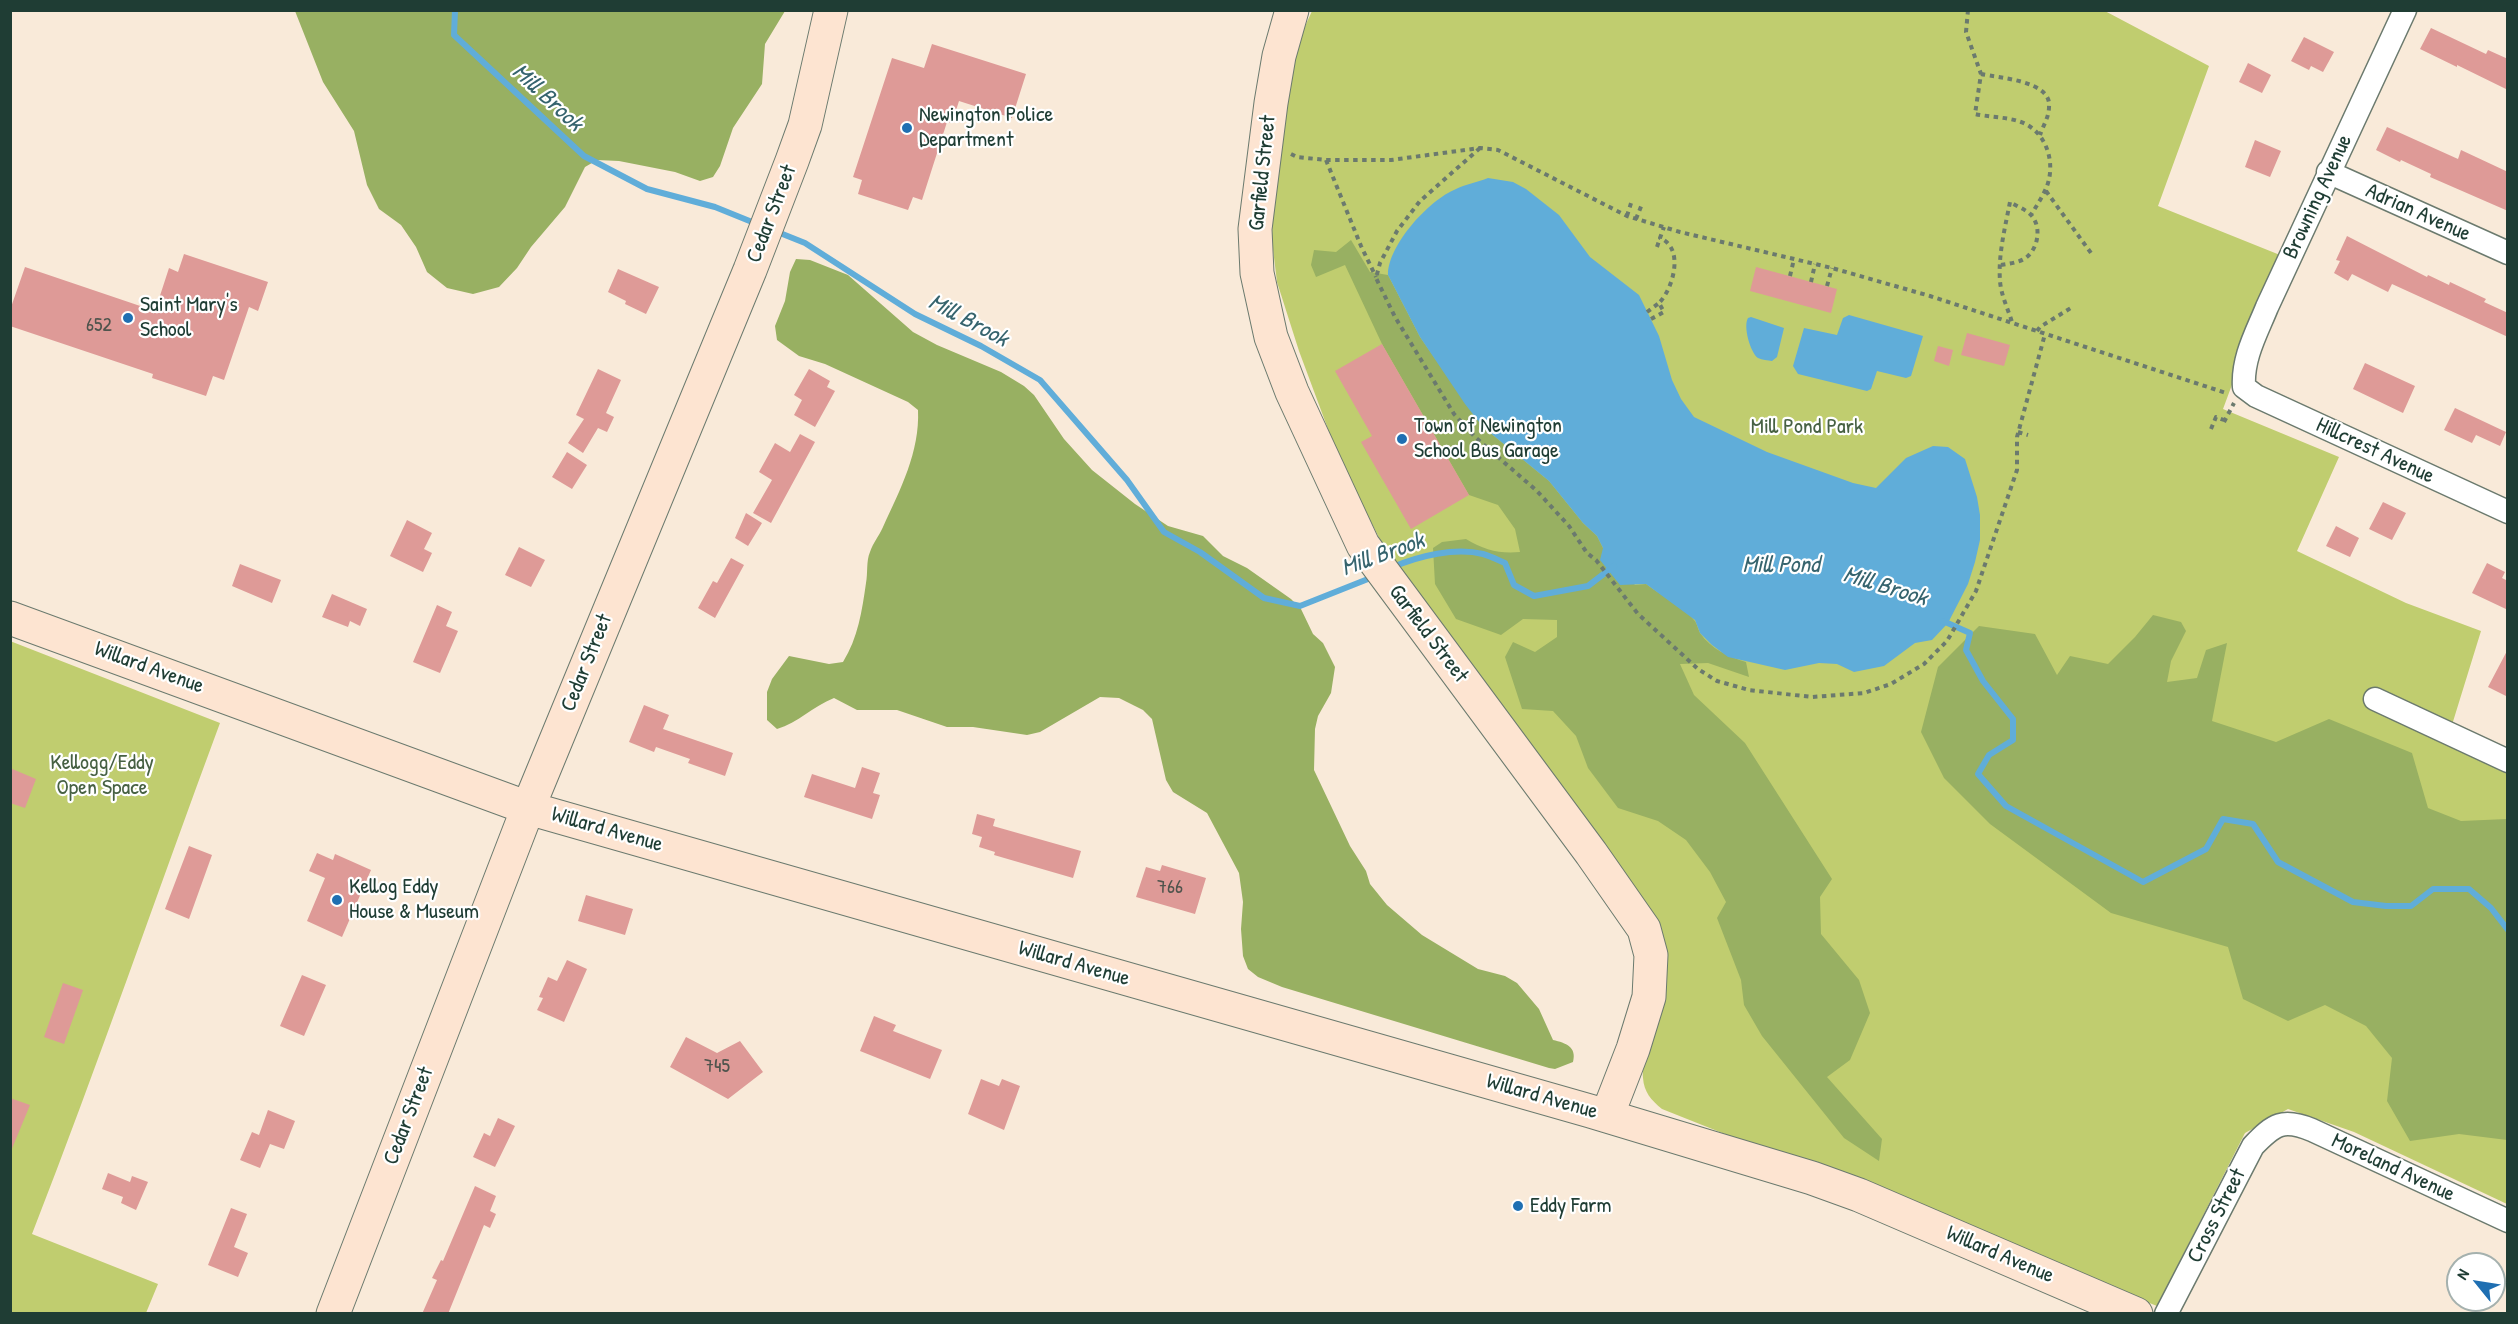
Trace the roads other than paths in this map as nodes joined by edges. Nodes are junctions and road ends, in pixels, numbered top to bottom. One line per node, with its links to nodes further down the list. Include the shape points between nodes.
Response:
1 (831, 10): 11 (main road, Cedar Street, via 805,125 780,192)
2 (1292, 10): 12 (main road, Garfield Street, via 1279,56 1255,229 1257,273 1271,337 1334,488 1363,545 1644,929 1651,955 1652,983 1642,1024)
3 (2405, 10): 4 (street, Browning Avenue)
4 (2328, 172): 5 (street, Adrian Avenue); 6 (street, Browning Avenue)
5 (2508, 253)
6 (2234, 390): 7 (street, Hillcrest Avenue, via 2256,396)
7 (2508, 512)
8 (10, 618): 11 (main road, Willard Avenue)
9 (2375, 699): 10 (street)
10 (2508, 761)
11 (528, 808): 12 (main road, Willard Avenue); 15 (main road, Cedar Street)
12 (1607, 1116): 16 (main road, Willard Avenue, via 1859,1195)
13 (2277, 1126): 14 (street, Moreland Avenue, via 2294,1123 2312,1130); 17 (street, Cross Street, via 2253,1146)
14 (2508, 1221)
15 (333, 1314)
16 (2136, 1314)
17 (2166, 1314)

